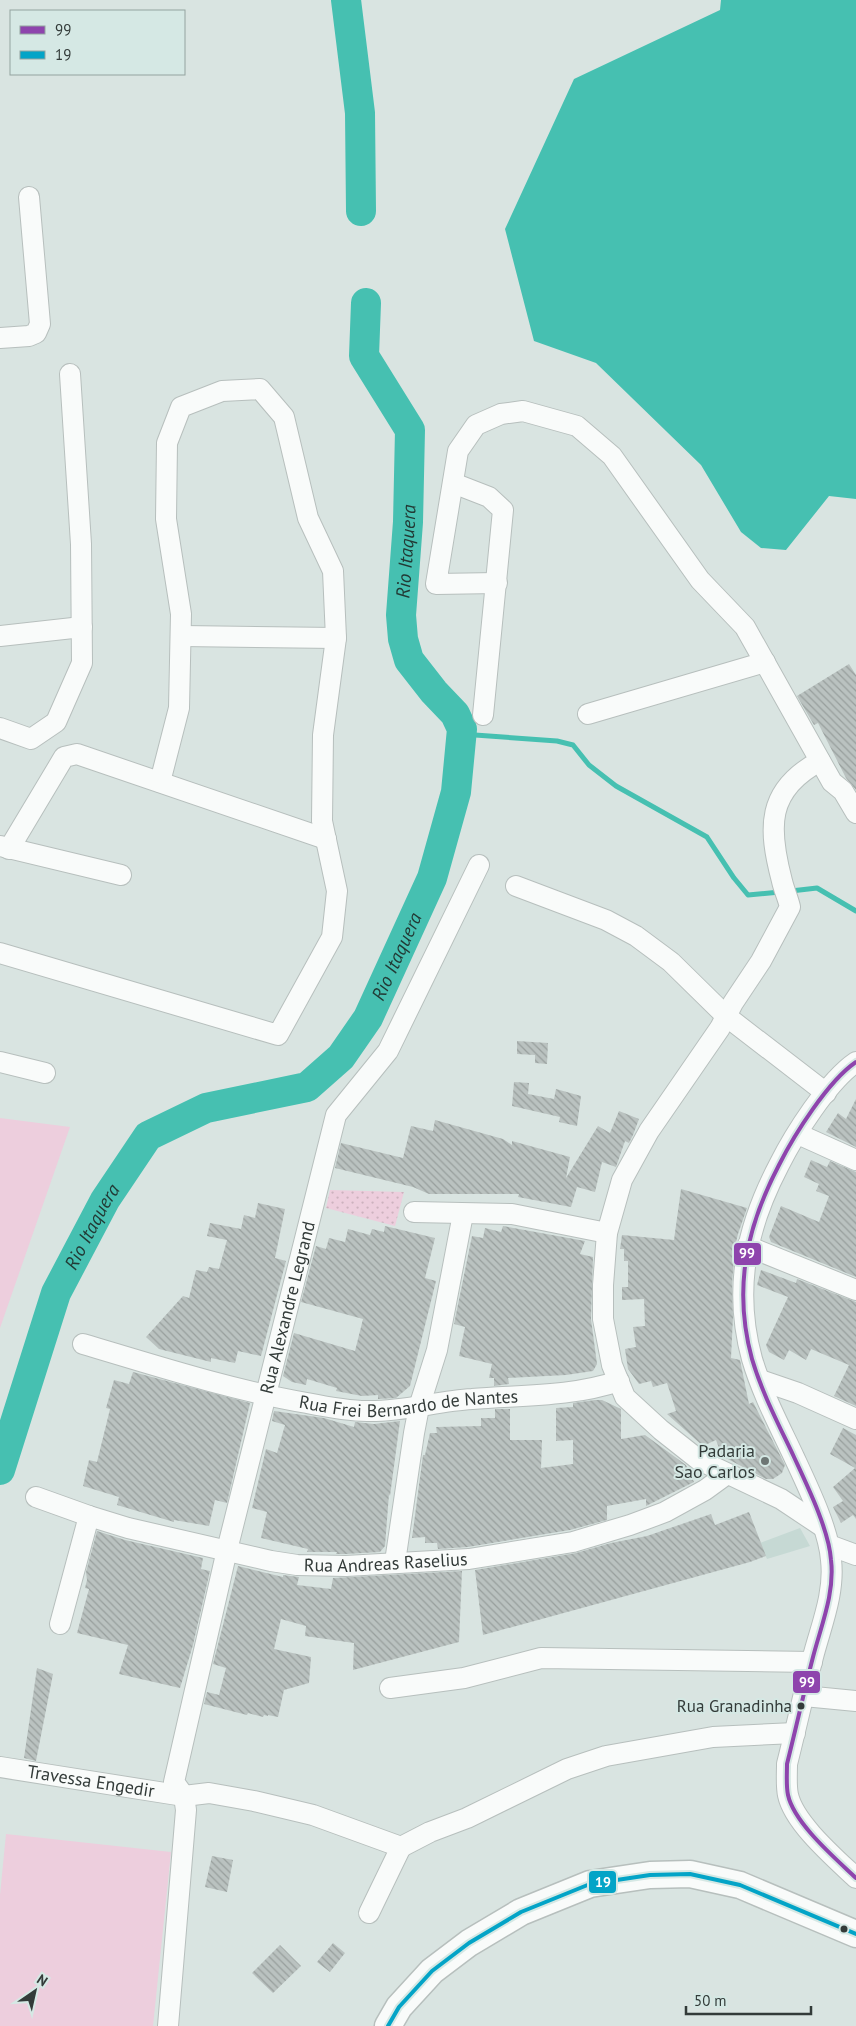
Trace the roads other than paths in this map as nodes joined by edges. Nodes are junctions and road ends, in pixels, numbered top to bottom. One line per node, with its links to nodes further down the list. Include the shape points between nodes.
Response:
1 (29, 197): 2 (street, via 40,324 36,333 29,336)
2 (0, 338)
3 (70, 374): 6 (street, via 81,544)
4 (453, 483): 5 (street, via 489,497 503,510); 5 (street, via 436,584); 10 (street, via 458,451 476,425 501,414 523,411 577,426 612,456 700,580 745,627)
5 (496, 583): 12 (street)
6 (82, 627): 7 (street); 13 (street, via 82,663 56,722 31,739)
7 (0, 636)
8 (182, 636): 9 (street); 9 (street, via 166,519 167,443 181,407 222,392 260,389 284,416 308,518 333,572); 15 (street, via 179,708)
9 (336, 638): 17 (street, via 323,735 322,821)
10 (765, 662): 11 (street); 14 (street)
11 (588, 714)
12 (483, 715)
13 (0, 728)
14 (820, 761): 16 (street); 23 (street, via 803,770 777,804 772,822 773,838 790,907)
15 (160, 782): 17 (street); 18 (street, via 77,754 64,757)
16 (856, 813)
17 (326, 839): 22 (street, via 337,892 332,937 278,1035)
18 (5, 847): 20 (street)
19 (479, 865): 38 (street, Rua Alexandre Legrand, via 388,1051 336,1115)
20 (121, 875)
21 (516, 886): 23 (street, via 606,920 636,936 671,962)
22 (0, 953)
23 (726, 1016): 27 (street); 32 (street, via 649,1131 622,1180)
24 (0, 1062): 26 (street)
25 (856, 1062): 27 (street)
26 (45, 1073)
27 (826, 1093): 28 (street)
28 (798, 1134): 29 (street); 33 (street, via 765,1191)
29 (856, 1160)
30 (414, 1212): 31 (street)
31 (463, 1214): 32 (street, via 512,1214); 39 (street, via 437,1350)
32 (607, 1233): 37 (street, via 603,1319 612,1365)
33 (747, 1246): 34 (street); 36 (street, via 742,1287 744,1318 752,1360)
34 (856, 1290)
35 (83, 1344): 38 (street, Rua Frei Bernardo de Nantes)
36 (760, 1380): 40 (street); 44 (street, via 807,1484)
37 (619, 1381): 39 (street, Rua Frei Bernardo de Nantes, via 569,1393 452,1400); 41 (street, via 625,1397 661,1430 699,1460)
38 (265, 1395): 39 (street, Rua Frei Bernardo de Nantes, via 364,1411); 45 (street, Rua Alexandre Legrand)
39 (419, 1407): 47 (street)
40 (856, 1419)
41 (727, 1474): 44 (street, via 781,1499); 47 (street, Rua Andreas Raselius, via 665,1512 573,1542 469,1559)
42 (36, 1497): 43 (street, Rua Andreas Raselius)
43 (89, 1516): 45 (street, Rua Andreas Raselius); 48 (street)
44 (826, 1536): 46 (street); 49 (street, via 832,1573 830,1592)
45 (226, 1550): 47 (street, Rua Andreas Raselius, via 297,1565 346,1566); 55 (street, Rua Alexandre Legrand)
46 (856, 1555)
47 (394, 1562)
48 (60, 1624)
49 (812, 1662): 50 (street, via 541,1658 464,1678); 51 (street)
50 (390, 1688)
51 (804, 1696): 52 (street); 53 (street)
52 (856, 1701)
53 (795, 1733): 56 (street, via 713,1738 606,1756 568,1769); 57 (street, via 787,1764 787,1793 791,1805 825,1848)
54 (0, 1767): 55 (street, Travessa Engedir)
55 (179, 1789): 56 (street, Travessa Engedir, via 254,1801 313,1815); 60 (street, Rua Alexandre Legrand, via 186,1810)
56 (401, 1847): 58 (street)
57 (856, 1878)
58 (369, 1913)
59 (856, 1934): 61 (main road, via 740,1884 690,1874 650,1875 590,1884 521,1912 469,1944 432,1971 399,2007)
60 (168, 2026)
61 (388, 2026)

